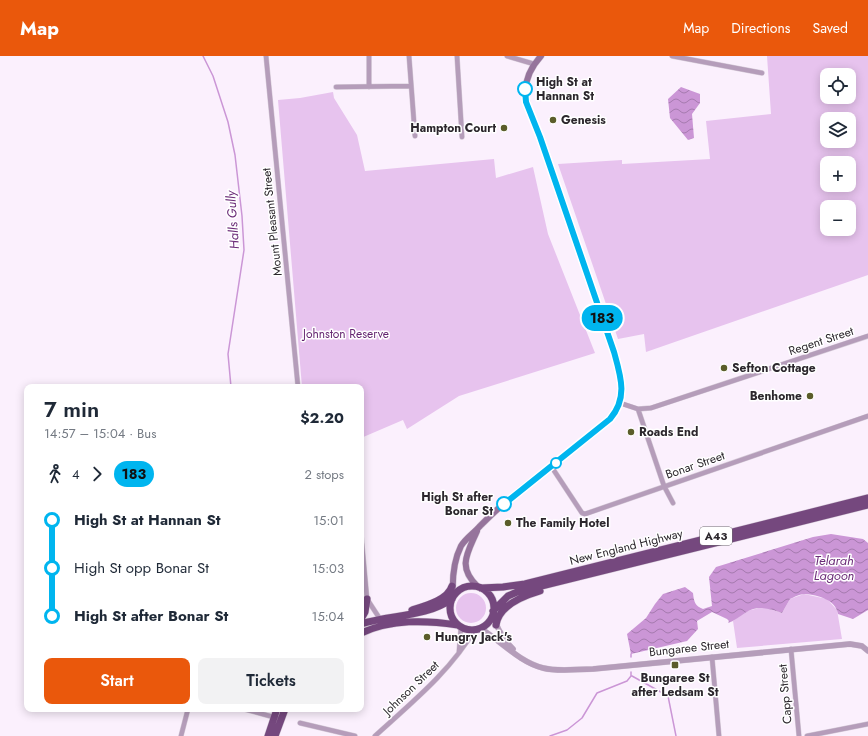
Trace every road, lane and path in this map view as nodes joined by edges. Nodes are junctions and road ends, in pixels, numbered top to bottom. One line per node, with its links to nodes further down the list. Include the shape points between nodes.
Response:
1 (266, 56): 16 (street, Mount Pleasant Street)
2 (369, 56): 12 (street)
3 (409, 56): 10 (street)
4 (457, 56): 14 (street)
5 (507, 56): 8 (street)
6 (541, 56): 8 (main road)
7 (672, 56): 9 (street)
8 (534, 64): 17 (main road, via 526,80 525,98 614,352 622,387)
9 (762, 73)
10 (410, 86): 12 (street); 13 (street)
11 (336, 87): 12 (street)
12 (370, 87)
13 (415, 136)
14 (462, 137)
15 (868, 336): 18 (street, Regent Street, via 651,408)
16 (298, 384)
17 (620, 403): 18 (street, Regent Street); 20 (main road, via 610,419)
18 (638, 409): 21 (street)
19 (868, 416): 21 (street, Bonar Street)
20 (552, 466): 21 (street, Bonar Street, via 585,514); 25 (main road)
21 (664, 486): 23 (street)
22 (868, 498): 29 (highway, New England Highway / A43, via 525,584)
23 (673, 504)
24 (868, 505): 27 (highway, New England Highway / A43)
25 (478, 528): 28 (main road, via 467,538 458,552); 29 (main road, via 465,567 471,580)
26 (364, 577): 31 (street)
27 (566, 580): 32 (highway, New England Highway / A43, via 517,592 508,596); 37 (highway, via 513,602 501,611)
28 (452, 586): 30 (main road); 34 (highway, via 451,591 443,597)
29 (480, 588): 30 (highway, A43, via 472,586 460,589); 32 (highway, via 490,595)
30 (452, 598): 34 (highway, A43, via 434,610); 38 (highway, via 451,614)
31 (367, 599): 33 (highway); 35 (street)
32 (493, 612): 37 (street, Bungaree Street); 39 (highway, A43, via 488,622)
33 (364, 614)
34 (393, 617): 35 (highway, A43)
35 (380, 618): 36 (highway, A43)
36 (364, 623)
37 (496, 625): 44 (street, Bungaree Street)
38 (460, 626): 39 (highway); 40 (highway, via 408,621); 43 (street)
39 (478, 629): 43 (street, Johnson Street); 44 (street, Bungaree Street)
40 (364, 631)
41 (791, 649): 42 (street, Bungaree Street, via 850,644 862,646); 45 (street, Bungaree Street); 59 (street, Capp Street)
42 (868, 651)
43 (459, 652): 57 (street, Johnson Street, via 438,677)
44 (520, 657): 45 (street, Bungaree Street, via 542,668 561,670)
45 (712, 657): 58 (street)
46 (187, 712): 53 (street)
47 (255, 712): 50 (street)
48 (276, 712): 50 (highway)
49 (282, 712): 50 (highway)
50 (277, 718): 54 (highway); 55 (highway)
51 (300, 723): 56 (street)
52 (868, 724): 60 (street)
53 (181, 736)
54 (268, 736)
55 (275, 736)
56 (354, 736)
57 (375, 736)
58 (719, 736)
59 (799, 736)
60 (807, 736)

